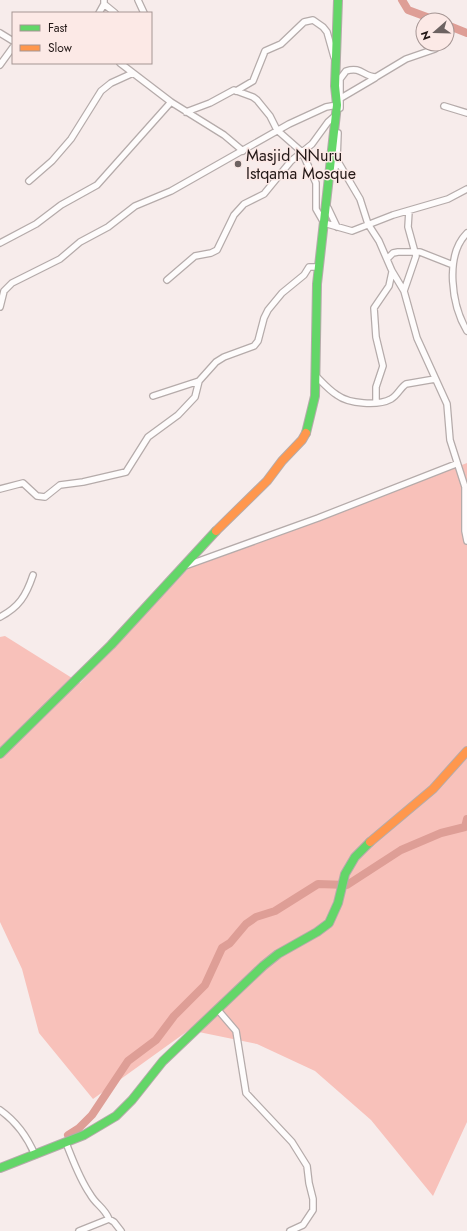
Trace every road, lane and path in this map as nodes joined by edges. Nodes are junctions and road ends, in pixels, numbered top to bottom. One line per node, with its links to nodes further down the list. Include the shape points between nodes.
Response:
1 (138, 0): 6 (street)
2 (338, 0): 11 (street)
3 (104, 2): 4 (street); 5 (street)
4 (99, 12)
5 (114, 12)
6 (144, 12)
7 (0, 33): 8 (street)
8 (12, 40)
9 (12, 48): 13 (street)
10 (426, 52): 15 (street, via 406,59)
11 (336, 63): 16 (street, via 323,27 313,20 307,21 286,41 265,52 253,81); 17 (street, via 335,86)
12 (121, 64): 14 (street)
13 (0, 65)
14 (132, 73): 18 (street); 27 (street, via 100,91 71,139)
15 (376, 77): 17 (street); 17 (street, via 370,77 358,70 346,72 340,79)
16 (236, 90): 20 (street); 23 (street, via 257,100)
17 (339, 101): 22 (street); 23 (street); 26 (street)
18 (171, 102): 20 (street); 34 (street, via 97,185 60,205 36,224)
19 (444, 106): 21 (street)
20 (186, 112): 24 (street, via 224,135)
21 (467, 113)
22 (336, 115): 25 (street); 30 (street)
23 (277, 130): 24 (street); 25 (street)
24 (243, 151): 42 (street, via 171,191 135,206 108,227 80,242 60,259 17,280 4,291)
25 (302, 152): 30 (street, via 316,183 317,213); 40 (street, via 291,161 264,194 244,204 234,215 217,250 211,254 195,256)
26 (337, 160): 31 (street, via 360,199); 32 (street, via 328,206)
27 (30, 181)
28 (467, 189): 29 (street, via 448,199)
29 (409, 211): 31 (street); 35 (street, via 408,227)
30 (324, 223): 32 (street); 38 (street)
31 (368, 224): 32 (street, via 352,231); 36 (street)
32 (337, 227)
33 (467, 234): 37 (street, via 458,244)
34 (0, 243)
35 (416, 252): 36 (street, via 393,253); 37 (street); 41 (street)
36 (387, 259): 39 (street)
37 (453, 265): 43 (street, via 457,303)
38 (319, 266): 44 (street); 46 (street, via 309,267 304,275 275,301 264,318 258,341 254,346 216,362)
39 (392, 271): 41 (street); 48 (street, via 389,286 374,308 376,337 383,366 376,387)
40 (167, 280)
41 (404, 292): 45 (street, via 416,338)
42 (0, 307)
43 (467, 331)
44 (316, 376): 48 (street, via 344,399); 52 (street, via 313,410 302,440 267,481 216,530)
45 (435, 379): 48 (street, via 406,384 395,396); 49 (street, via 447,404 450,440)
46 (199, 381): 47 (street); 50 (street, via 195,397 178,415 148,437 126,472 60,485 44,497 36,496 23,483)
47 (152, 396)
48 (376, 403)
49 (456, 464): 51 (street, via 465,487); 52 (street)
50 (0, 489)
51 (467, 541)
52 (183, 568): 56 (street, via 111,645)
53 (33, 575): 54 (street, via 20,604)
54 (0, 617)
55 (467, 751): 57 (street, via 433,789 364,847 349,866 335,912 328,923 274,957)
56 (0, 754)
57 (218, 1010): 59 (street, via 163,1061 121,1112 100,1127); 65 (street, via 235,1027 246,1093 292,1142 307,1166 313,1210 303,1225)
58 (0, 1110): 60 (street, via 16,1122)
59 (66, 1142): 60 (street); 62 (street, via 84,1185 96,1204 103,1207)
60 (35, 1155): 61 (street)
61 (0, 1168)
62 (109, 1219): 63 (street); 64 (street)
63 (79, 1231)
64 (121, 1231)
65 (292, 1231)

